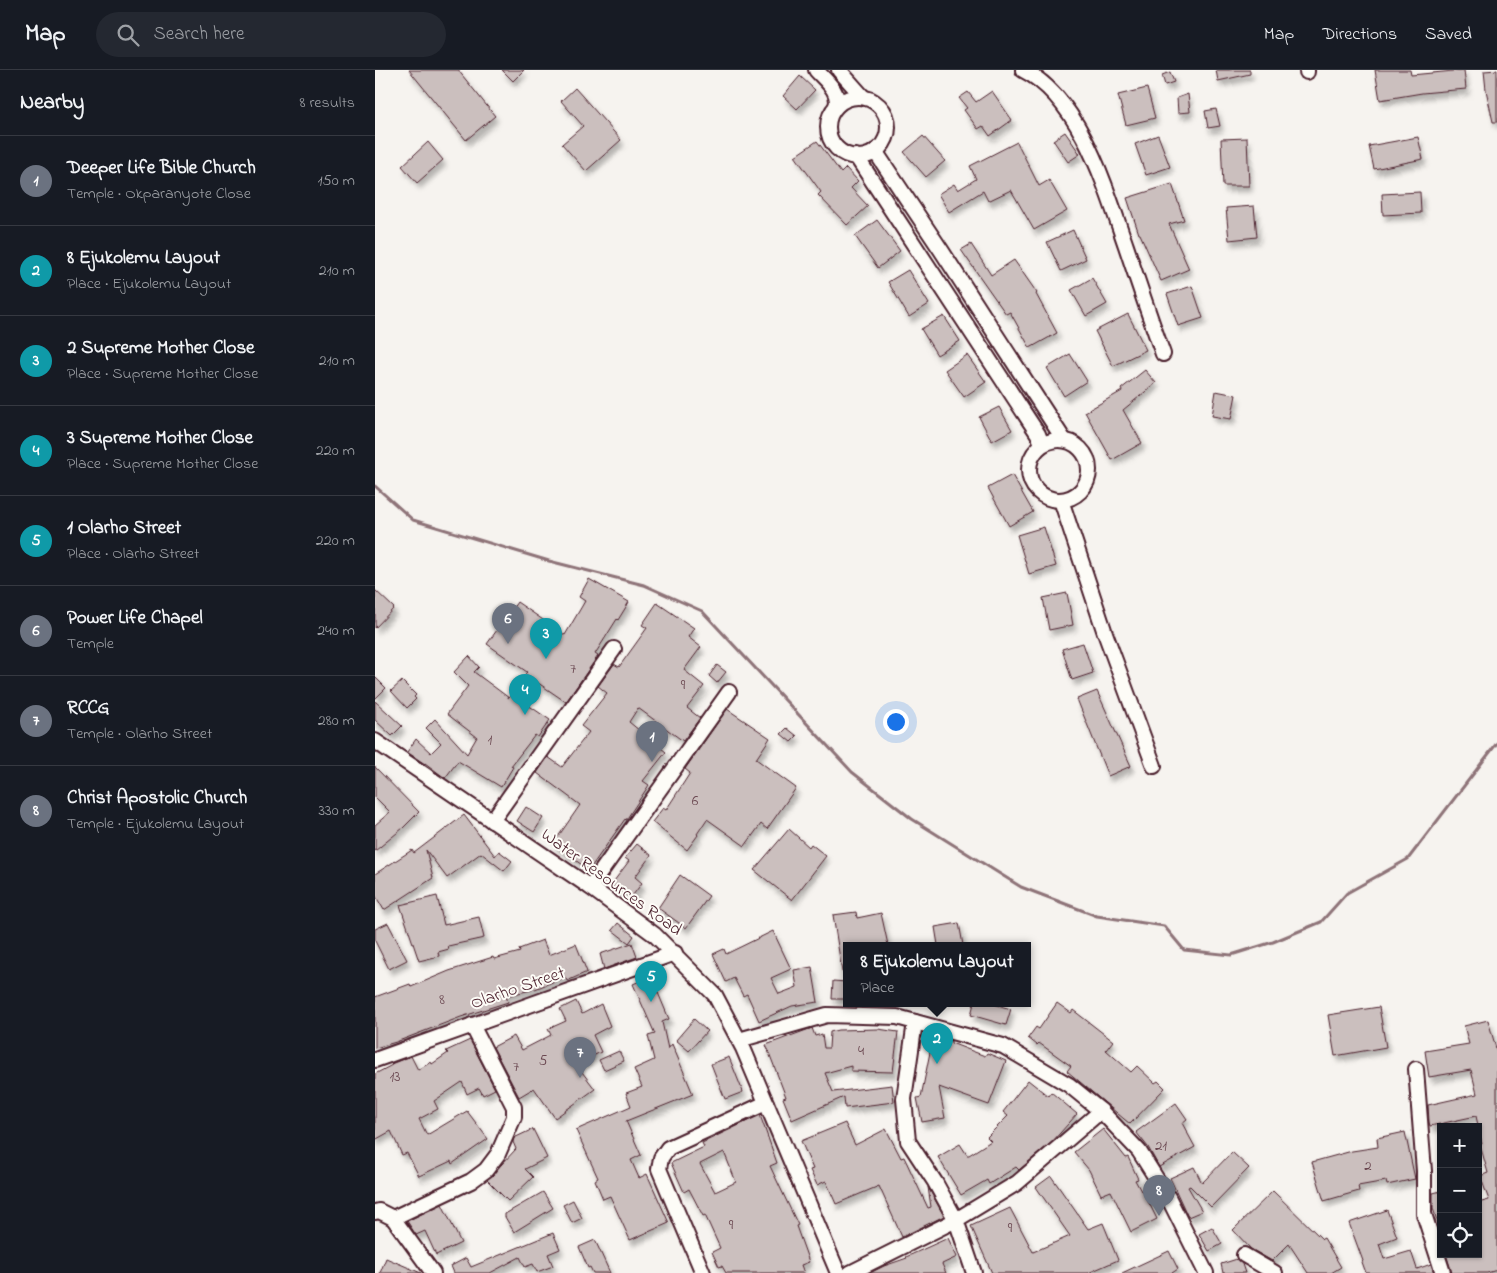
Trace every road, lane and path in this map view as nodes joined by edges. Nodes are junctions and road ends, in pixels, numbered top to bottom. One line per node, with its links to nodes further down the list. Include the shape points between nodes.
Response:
1 (816, 70): 5 (street, via 836,94)
2 (839, 70): 4 (street)
3 (1023, 70): 16 (street, via 1034,75 1065,107 1098,167)
4 (863, 97): 5 (street, via 853,97); 6 (street, via 880,107 887,120 887,135)
5 (836, 106): 7 (street, via 828,123 832,142 846,154)
6 (875, 151): 7 (street, via 866,156); 8 (street)
7 (855, 156): 9 (street)
8 (927, 230): 9 (street); 10 (street)
9 (911, 241): 11 (street)
10 (941, 250): 11 (street); 12 (street)
11 (925, 261): 13 (street)
12 (985, 320): 13 (street); 14 (street)
13 (970, 330): 15 (street)
14 (998, 339): 15 (street); 17 (street)
15 (982, 349): 18 (street)
16 (1163, 354)
17 (1064, 440): 18 (street); 19 (street, via 1082,451 1089,471 1080,491)
18 (1042, 444): 19 (street, via 1029,462 1032,484 1049,498)
19 (1061, 500): 23 (street, via 1105,634)
20 (614, 648): 24 (street)
21 (729, 692): 25 (street)
22 (375, 741): 24 (street, Water Resources Road)
23 (1154, 766)
24 (492, 821): 25 (street, Water Resources Road)
25 (590, 887): 26 (street, Water Resources Road, via 655,935)
26 (675, 954): 28 (street, Olarho Street); 29 (street, Water Resources Road, via 715,995)
27 (915, 1022): 29 (street, via 897,1017 827,1015); 33 (street, via 1003,1046 1069,1085); 36 (street, via 904,1099 908,1141)
28 (472, 1025): 30 (street, Olarho Street); 35 (street, via 515,1117 498,1154 486,1170 471,1181)
29 (739, 1040): 32 (street, Water Resources Road)
30 (375, 1060)
31 (1416, 1069): 45 (street, via 1424,1214)
32 (766, 1103): 39 (street, via 668,1148 661,1158 659,1169); 40 (street, Water Resources Road)
33 (1101, 1111): 36 (street, via 1017,1183); 43 (street, via 1139,1151 1168,1197)
34 (375, 1212): 35 (street)
35 (393, 1218): 38 (street)
36 (956, 1220): 41 (street); 42 (street)
37 (1244, 1255): 44 (street)
38 (433, 1273)
39 (703, 1273)
40 (838, 1273)
41 (850, 1273)
42 (974, 1273)
43 (1206, 1273)
44 (1275, 1273)
45 (1443, 1273)

